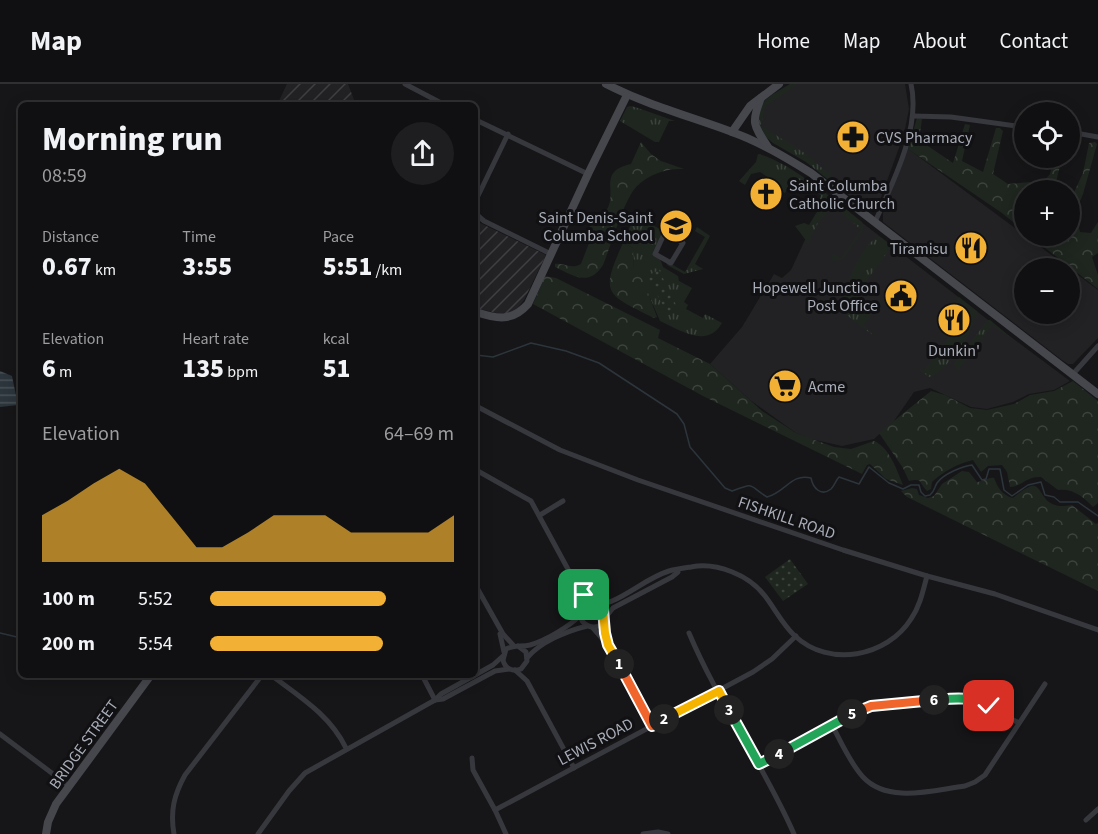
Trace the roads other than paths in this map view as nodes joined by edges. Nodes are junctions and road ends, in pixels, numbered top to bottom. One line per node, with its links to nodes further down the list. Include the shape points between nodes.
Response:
1 (405, 84): 7 (street)
2 (606, 84): 5 (main road)
3 (779, 84): 6 (main road)
4 (911, 84): 8 (street)
5 (627, 95): 11 (main road); 16 (main road)
6 (762, 96): 11 (main road); 15 (main road, via 754,123)
7 (439, 102)
8 (913, 116): 10 (street); 19 (street)
9 (478, 121): 12 (street)
10 (1014, 126)
11 (732, 132): 15 (main road)
12 (508, 134): 16 (street); 17 (street)
13 (1080, 134): 14 (street)
14 (1098, 137)
15 (769, 148): 19 (main road, via 811,173)
16 (588, 174): 20 (main road)
17 (478, 196)
18 (478, 216): 20 (street)
19 (875, 222): 24 (main road)
20 (551, 254): 22 (main road, via 531,300 522,310 508,318)
21 (662, 258): 21 (street, via 671,263 683,243 665,232 655,254)
22 (478, 313)
23 (1098, 346): 24 (street)
24 (1072, 375): 25 (main road)
25 (1098, 394)
26 (478, 407): 31 (street, FISHKILL ROAD, via 560,450 638,480)
27 (478, 471): 29 (street, via 531,501)
28 (563, 501): 29 (street)
29 (540, 515): 32 (street)
30 (679, 570): 34 (street, via 669,571 613,601); 36 (street, via 613,608); 41 (street, via 703,566 735,573 751,582)
31 (927, 576): 39 (street, FISHKILL ROAD, via 995,594); 41 (street, via 911,620 890,642 876,650 830,654 814,649)
32 (576, 584): 34 (street); 35 (street)
33 (478, 590): 37 (street)
34 (594, 604): 35 (street); 36 (street, via 603,610)
35 (582, 612): 38 (street, via 582,621); 43 (street, via 569,625 538,641)
36 (604, 620): 38 (street, via 599,626); 42 (street)
37 (496, 624): 43 (street); 44 (street)
38 (590, 627): 42 (street); 45 (street, via 573,629 536,650)
39 (1098, 630)
40 (690, 633): 55 (street, via 704,668)
41 (796, 636): 55 (street, LEWIS ROAD, via 772,659)
42 (608, 645): 59 (street)
43 (516, 646): 44 (street); 45 (street, via 526,652)
44 (503, 654): 46 (street, via 504,663); 47 (street)
45 (526, 661): 46 (street, via 521,669); 53 (street)
46 (512, 670): 53 (street); 56 (street, via 495,671)
47 (478, 673)
48 (149, 678): 65 (main road, BRIDGE STREET)
49 (260, 678): 70 (street, via 176,792 172,809)
50 (276, 678): 61 (street, via 326,717)
51 (424, 678): 56 (street)
52 (470, 678): 56 (street)
53 (527, 681): 64 (street)
54 (1045, 684): 57 (street)
55 (719, 691): 59 (street, LEWIS ROAD); 63 (street)
56 (435, 700): 61 (street)
57 (1019, 723): 58 (street, via 963,697 871,706); 58 (street, via 985,775 975,782 892,794 863,777)
58 (832, 725): 63 (street)
59 (652, 726): 64 (street, LEWIS ROAD)
60 (0, 734): 65 (street)
61 (346, 748): 71 (street, via 305,774)
62 (472, 758): 67 (street, via 473,770)
63 (759, 764): 75 (street)
64 (574, 768): 67 (street, LEWIS ROAD)
65 (69, 786): 69 (main road, BRIDGE STREET, via 56,804)
66 (1098, 808): 68 (street)
67 (495, 810): 72 (street)
68 (1086, 820)
69 (46, 834)
70 (174, 834)
71 (258, 834)
72 (506, 834)
73 (643, 834): 74 (street)
74 (668, 834)
75 (794, 834)

